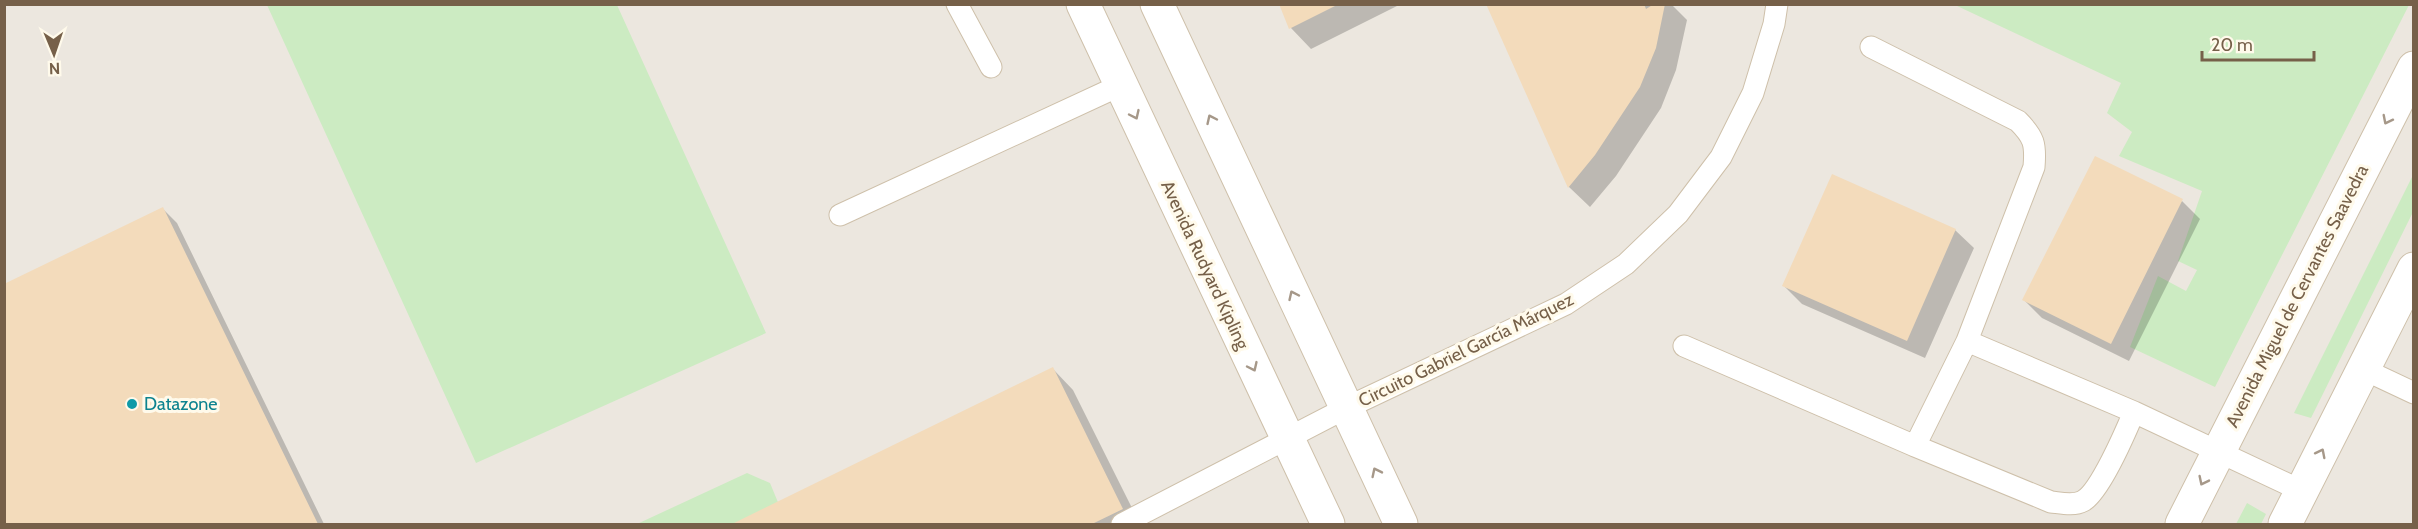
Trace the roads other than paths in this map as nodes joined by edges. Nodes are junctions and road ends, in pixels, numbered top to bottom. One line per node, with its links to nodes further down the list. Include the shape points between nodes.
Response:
1 (957, 4): 6 (lane)
2 (1083, 4): 8 (street, Avenida Rudyard Kipling)
3 (1157, 4): 15 (street, one-way to 3)
4 (1777, 4): 15 (lane, Circuito Gabriel García Márquez, via 1753,93 1721,157 1678,214 1626,264 1566,304)
5 (1871, 47): 11 (lane, via 2018,121 2032,135 2034,167)
6 (992, 67)
7 (2414, 68): 19 (street, Avenida Miguel de Cervantes Saavedra, one-way to 19)
8 (1121, 85): 9 (lane); 17 (street, Avenida Rudyard Kipling, one-way to 17)
9 (840, 215)
10 (2414, 269): 13 (street)
11 (1967, 341): 16 (lane); 18 (lane)
12 (1684, 346): 18 (lane)
13 (2363, 369): 14 (lane); 20 (street, one-way to 13)
14 (2414, 393)
15 (1346, 408): 17 (lane, Circuito Gabriel García Márquez); 23 (street, one-way to 15)
16 (2134, 412): 18 (lane, via 2096,488 2083,501 2068,504 2051,502); 19 (lane)
17 (1286, 438): 21 (lane, Circuito Gabriel García Márquez); 22 (street, Avenida Rudyard Kipling)
18 (1915, 446)
19 (2218, 452): 20 (lane); 24 (street, Avenida Miguel de Cervantes Saavedra, one-way to 24)
20 (2302, 491): 25 (street)
21 (1122, 525)
22 (1328, 525)
23 (1401, 525)
24 (2182, 525)
25 (2285, 525)

